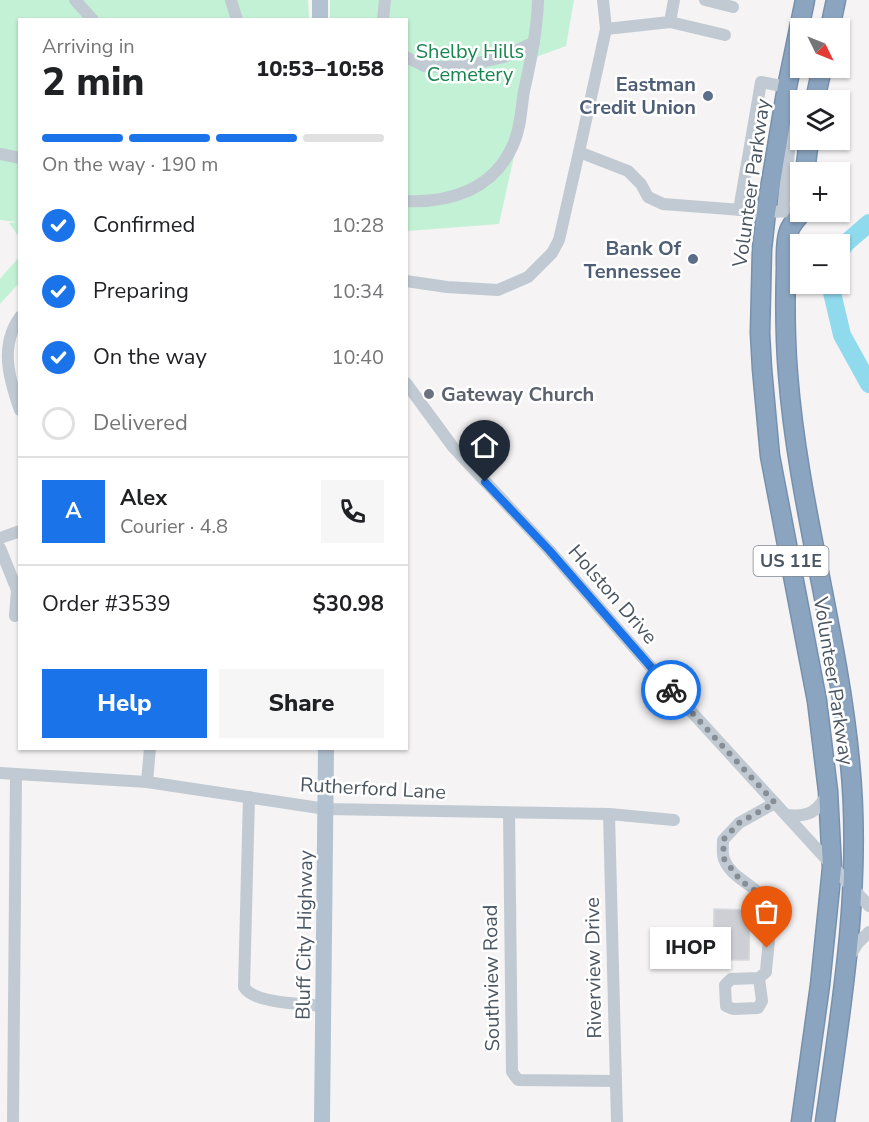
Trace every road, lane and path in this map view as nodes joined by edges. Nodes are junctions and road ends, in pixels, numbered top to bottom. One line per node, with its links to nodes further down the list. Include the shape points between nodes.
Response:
1 (75, 0): 12 (street)
2 (231, 0): 13 (street)
3 (320, 0): 14 (main road)
4 (385, 0): 15 (street)
5 (538, 0): 20 (street)
6 (603, 0): 18 (street)
7 (674, 0): 17 (street)
8 (705, 0): 11 (street)
9 (804, 0): 22 (highway, Volunteer Parkway / US 11E)
10 (836, 0): 16 (highway)
11 (733, 7)
12 (88, 11)
13 (236, 18)
14 (320, 18)
15 (383, 18)
16 (833, 18)
17 (670, 22): 18 (street); 19 (street)
18 (606, 29): 23 (street)
19 (725, 35)
20 (534, 42): 21 (street, via 504,57 469,65 424,66); 26 (street, via 519,126 500,167 479,187 449,198)
21 (408, 58)
22 (786, 94): 27 (street, via 762,82); 29 (highway, Volunteer Parkway / US 11E)
23 (579, 152): 27 (street, via 628,171 648,197 663,204); 31 (street, via 559,240 528,277 498,290)
24 (0, 154): 25 (street)
25 (18, 158)
26 (408, 201)
27 (739, 210): 29 (street)
28 (790, 211): 29 (street)
29 (775, 212): 44 (highway, Volunteer Parkway / US 11E, via 762,249 760,333 768,434 817,700)
30 (794, 222): 53 (highway, Volunteer Parkway / US 11E, via 789,231 786,258 790,401 845,720 853,803)
31 (408, 281)
32 (18, 318): 34 (street, via 1,347)
33 (408, 385): 46 (street, Holston Drive, via 453,447)
34 (18, 404)
35 (18, 532): 36 (street)
36 (0, 538)
37 (0, 548): 38 (street, via 16,590)
38 (15, 616)
39 (150, 750): 43 (street)
40 (326, 750): 47 (main road, Bluff City Highway)
41 (0, 773): 42 (street, Rutherford Lane)
42 (16, 775): 43 (street, Rutherford Lane); 60 (street)
43 (147, 782): 45 (street, Rutherford Lane)
44 (828, 791): 50 (street, via 811,813); 52 (highway, Volunteer Parkway / US 11E)
45 (249, 798): 47 (street, Rutherford Lane); 58 (street, via 244,987 262,999)
46 (775, 803): 50 (street, Holston Drive); 57 (street, via 739,823 723,840 724,859 741,881 760,894 767,907 766,972)
47 (326, 809): 48 (street, Rutherford Lane); 58 (main road, Bluff City Highway)
48 (509, 813): 49 (street, Rutherford Lane); 59 (street, Southview Road, via 512,1072 518,1080)
49 (609, 814): 51 (street, Rutherford Lane); 59 (street, Riverview Drive)
50 (786, 815): 52 (street, Holston Drive)
51 (674, 820)
52 (832, 868): 53 (street, Holston Drive); 63 (highway, Volunteer Parkway / US 11E)
53 (854, 890): 54 (street, Holston Drive); 56 (highway, Volunteer Parkway / US 11E)
54 (869, 906)
55 (869, 932): 56 (street)
56 (847, 961): 64 (highway, Volunteer Parkway / US 11E)
57 (759, 978)
58 (324, 1006): 61 (main road, Bluff City Highway)
59 (616, 1081): 62 (street, Riverview Drive)
60 (13, 1122)
61 (322, 1122)
62 (617, 1122)
63 (801, 1122)
64 (825, 1122)

